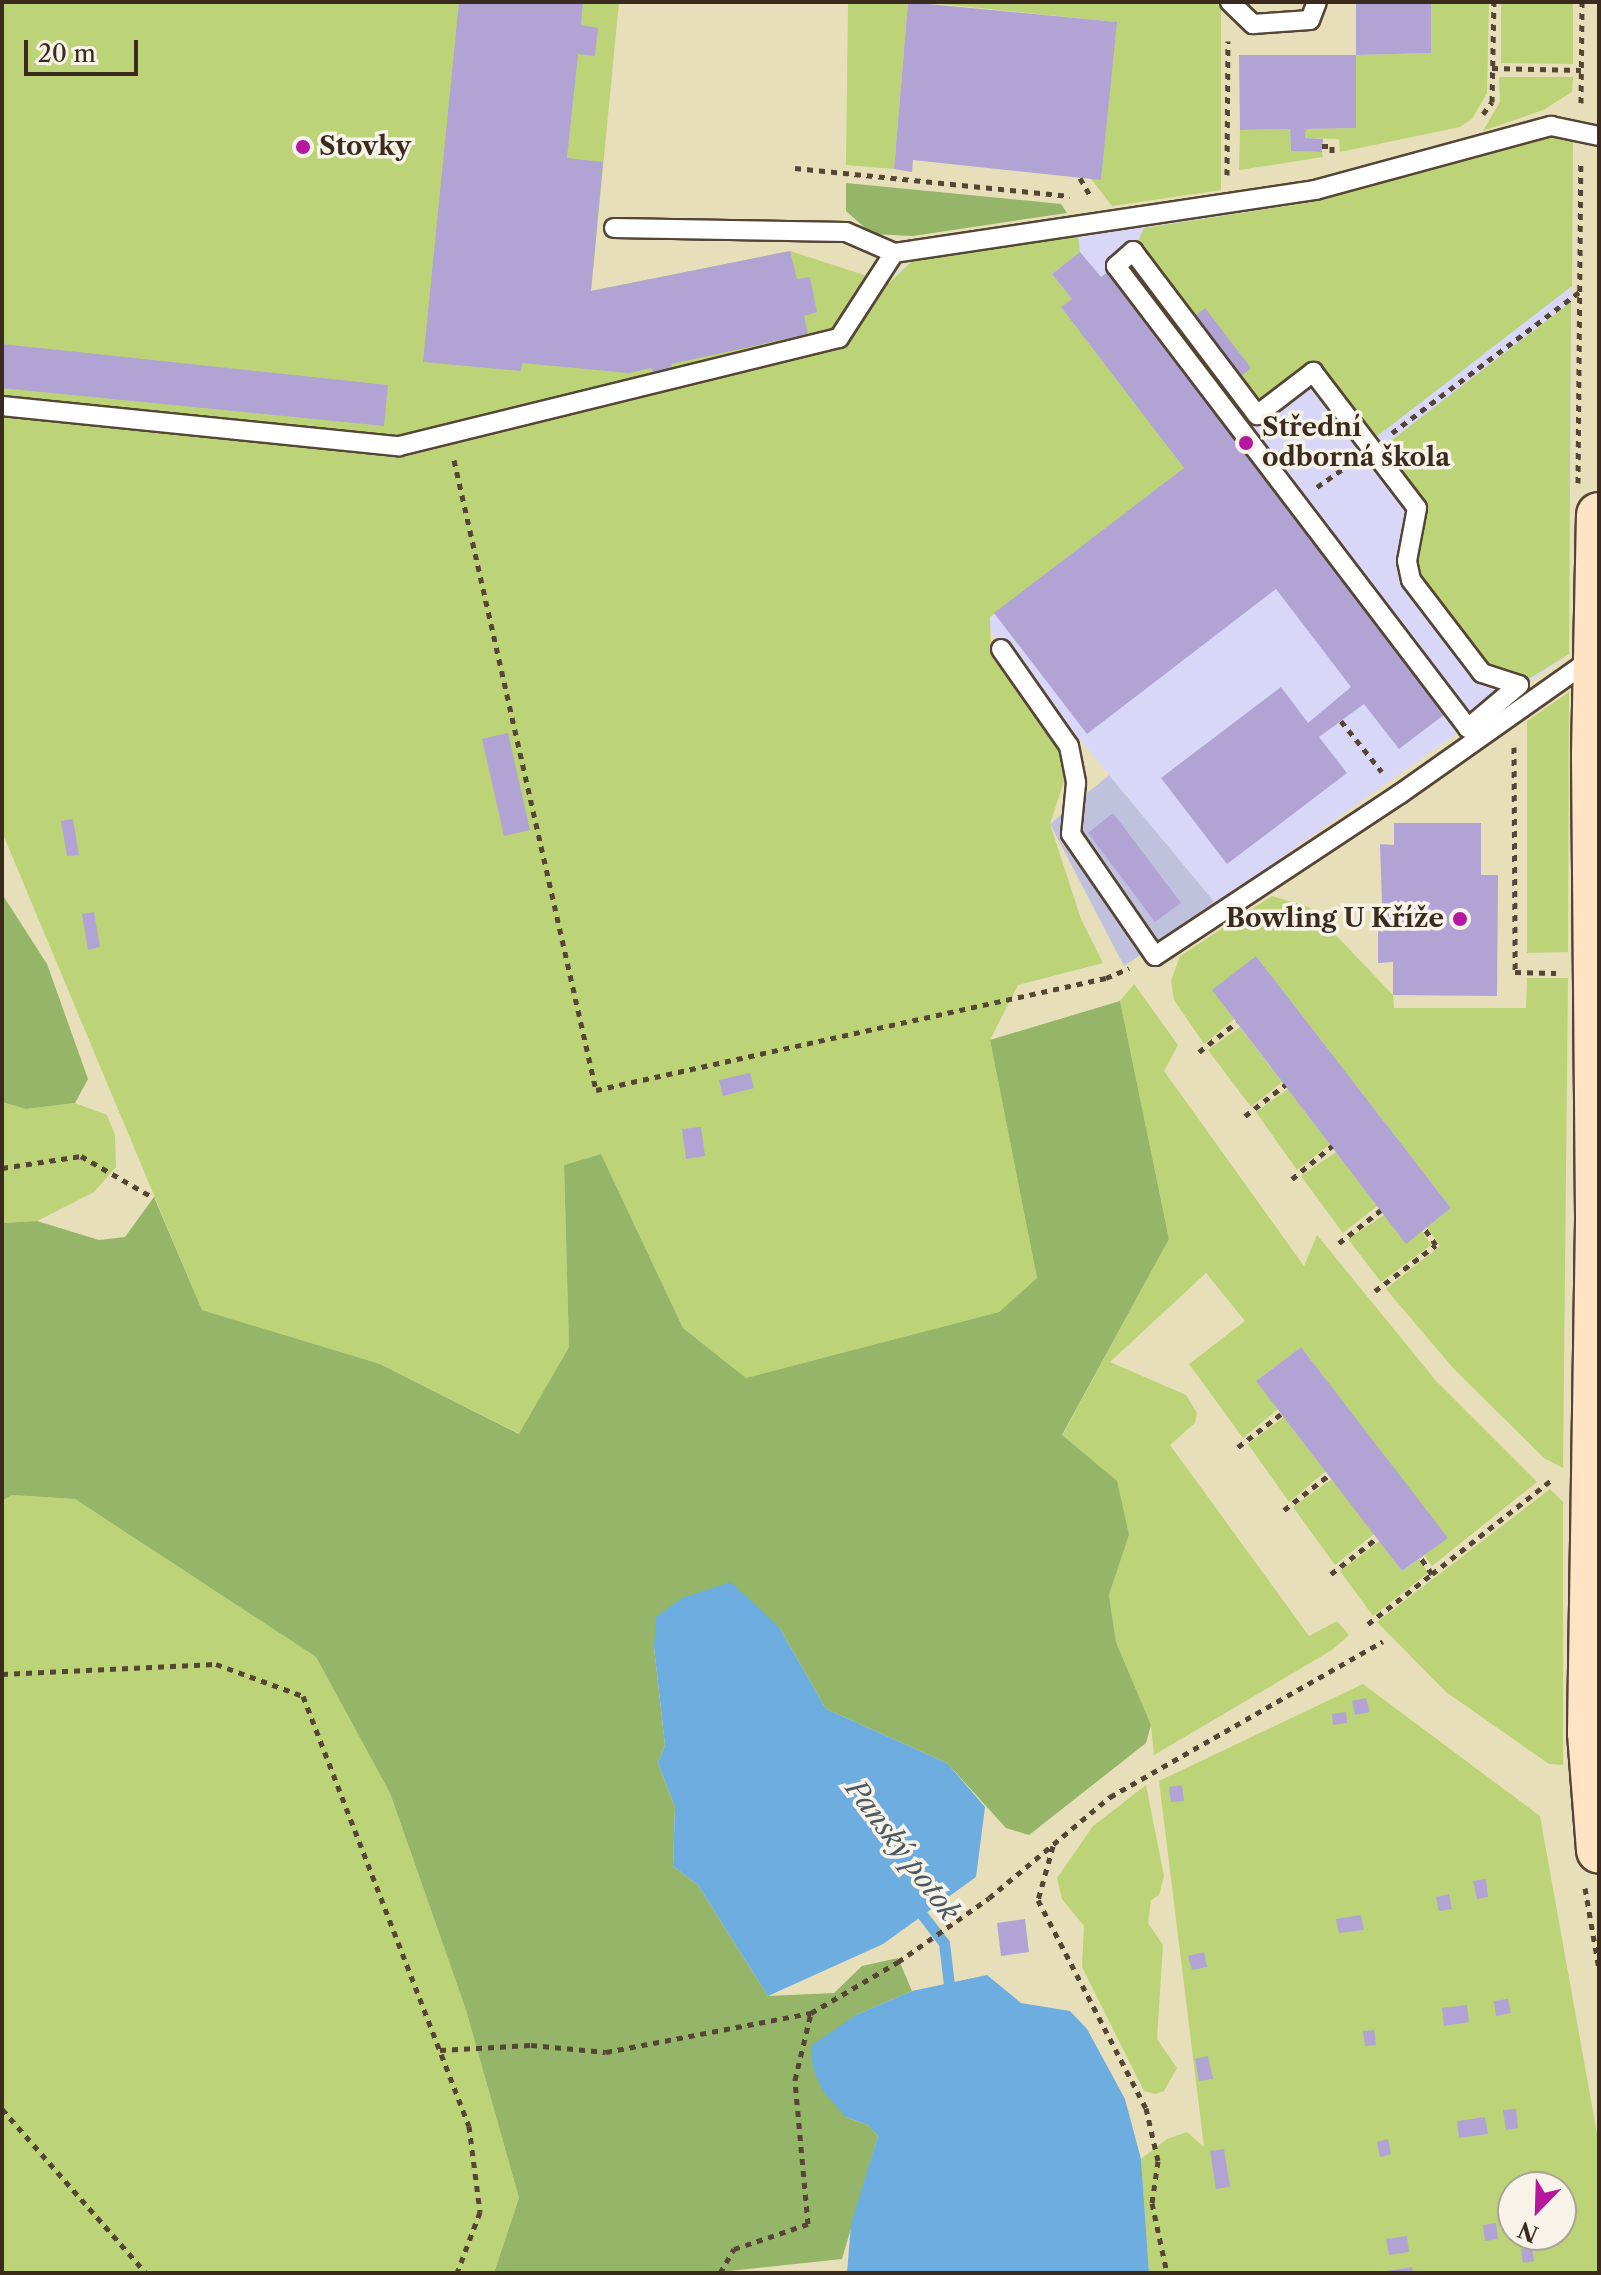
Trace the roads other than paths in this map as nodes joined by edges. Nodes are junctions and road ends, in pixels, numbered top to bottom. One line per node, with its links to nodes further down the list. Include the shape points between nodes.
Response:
1 (1317, 2): 2 (lane, via 1310,20 1253,24)
2 (1230, 4)
3 (1599, 136): 5 (lane, via 1551,126 1315,190)
4 (614, 228): 5 (lane, via 846,232)
5 (894, 253): 6 (lane, via 839,338 399,446)
6 (2, 406)
7 (1372, 448): 7 (lane, via 1313,372 1257,415 1133,251 1116,266 1468,728 1519,685 1482,673 1411,580 1407,561 1417,508)
8 (1599, 515): 10 (main road)
9 (1001, 649): 10 (lane, via 1069,746 1076,783 1071,834 1155,956)
10 (1596, 656): 11 (main road)
11 (1598, 1221): 12 (main road, via 1590,1733)
12 (1599, 1851)

